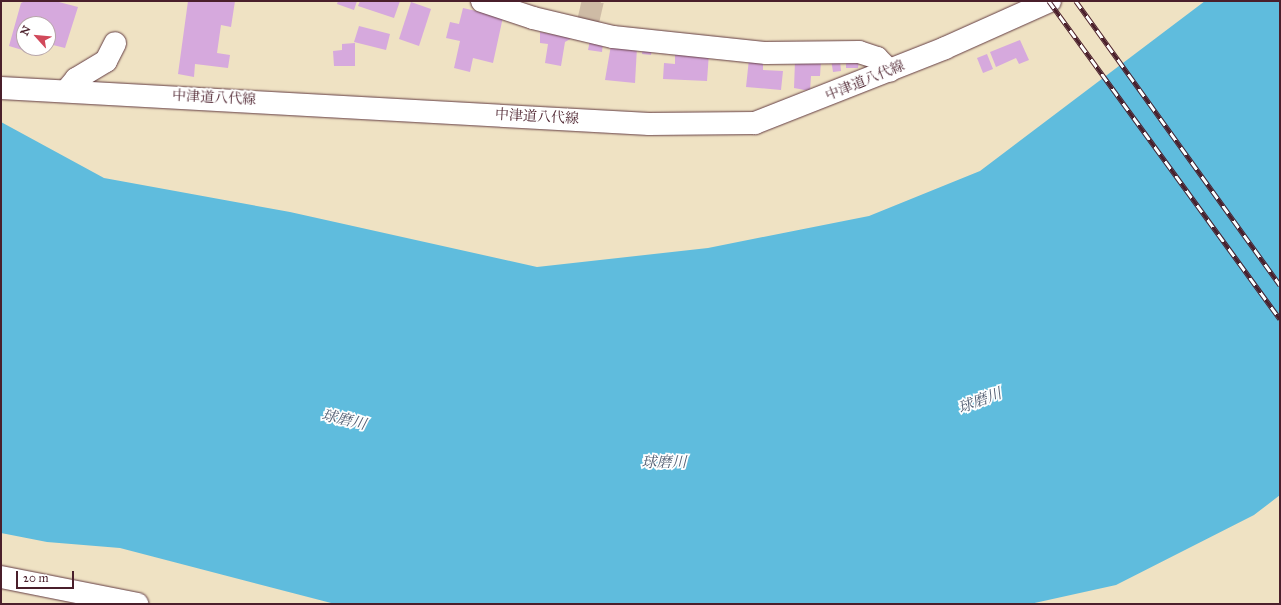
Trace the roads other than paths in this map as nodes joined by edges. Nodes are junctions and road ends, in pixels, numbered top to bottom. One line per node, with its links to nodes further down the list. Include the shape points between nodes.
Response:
1 (482, 1): 4 (main road, via 587,27 766,53 859,52 878,58)
2 (1050, 1): 4 (main road, 中津道八代線)
3 (115, 43): 6 (main road, via 106,61 76,79)
4 (890, 71): 6 (main road, 中津道八代線, via 755,123 649,124)
5 (1, 88): 6 (main road, 中津道八代線)
6 (66, 91)
7 (1, 577): 8 (main road)
8 (137, 604)

